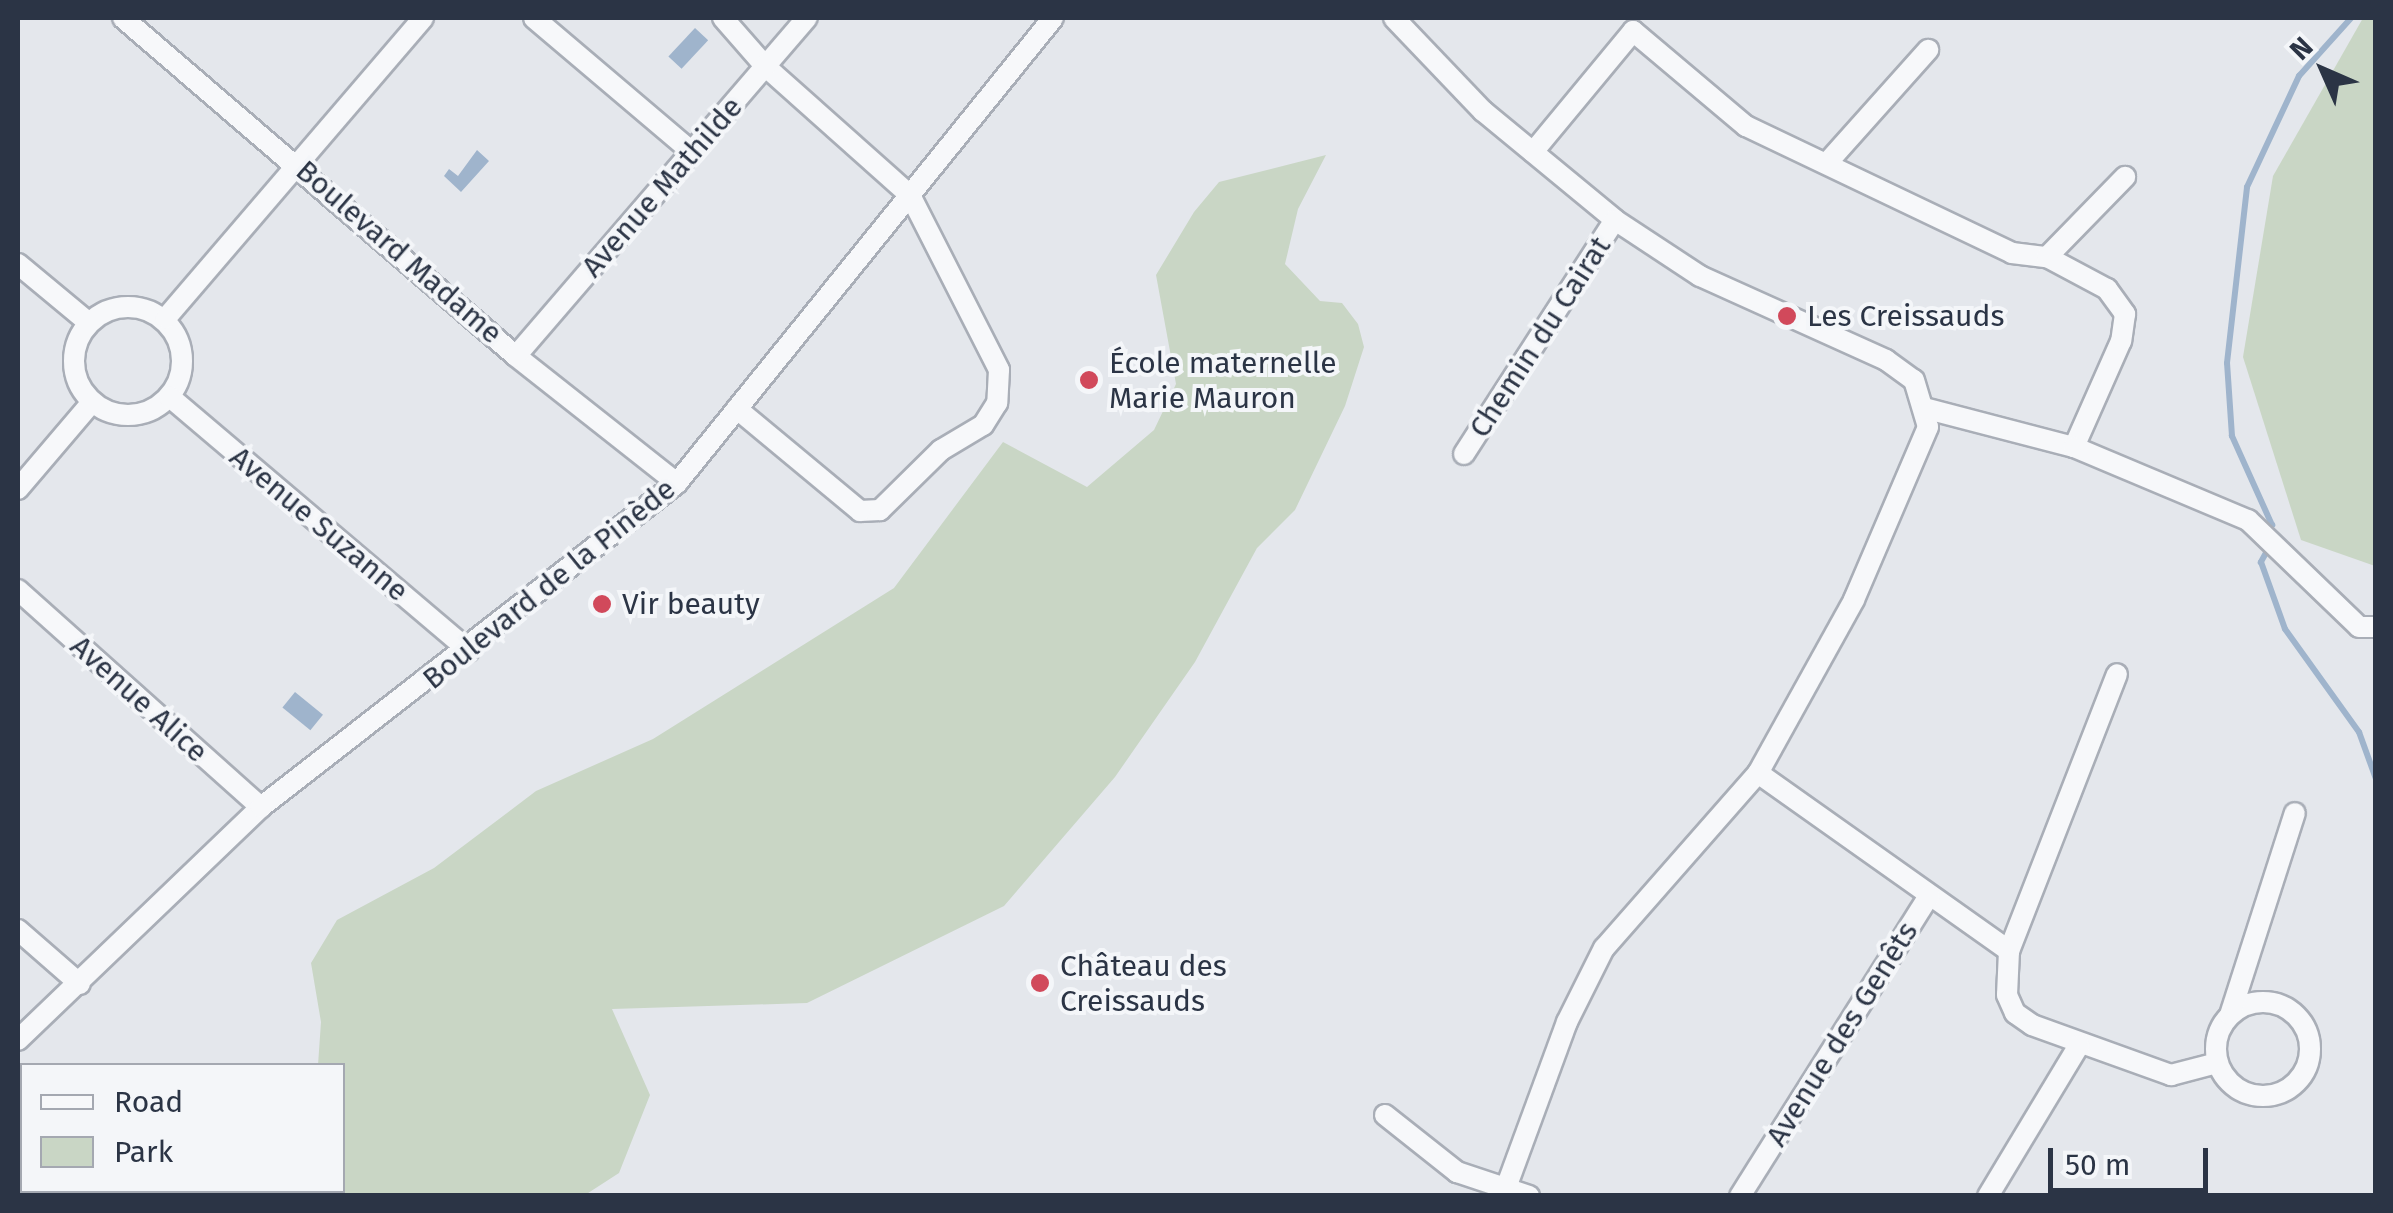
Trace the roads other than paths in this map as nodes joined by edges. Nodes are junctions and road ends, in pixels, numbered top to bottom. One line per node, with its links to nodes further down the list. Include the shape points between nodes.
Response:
1 (123, 18): 14 (street, Boulevard Madame)
2 (423, 18): 14 (street)
3 (534, 18): 11 (street)
4 (724, 18): 10 (street)
5 (807, 18): 10 (street, Avenue Mathilde)
6 (1053, 18): 16 (street, Boulevard de la Pinède)
7 (1394, 18): 12 (street, via 1430,62)
8 (1637, 24): 12 (street); 13 (street, via 1746,126)
9 (1928, 50): 13 (street)
10 (765, 66): 11 (street, Avenue Mathilde); 16 (street)
11 (692, 152): 22 (street, Avenue Mathilde)
12 (1533, 152): 17 (street)
13 (1827, 163): 18 (street, via 2012,253)
14 (300, 164): 20 (street); 22 (street, Boulevard Madame)
15 (2126, 177): 18 (street)
16 (910, 195): 26 (street, Boulevard de la Pinède); 26 (street, via 1000,370 998,403 983,425 941,450 880,510 860,511)
17 (1616, 220): 25 (street, via 1700,276 1886,360 1914,380); 28 (street, Chemin du Cairat)
18 (2048, 257): 27 (street, via 2107,289 2125,314 2121,341)
19 (18, 264): 21 (street)
20 (166, 318): 21 (street, via 126,306); 23 (street, via 182,355)
21 (88, 323): 24 (street, via 73,367)
22 (516, 356): 29 (street, Boulevard Madame)
23 (170, 397): 24 (street, via 139,414 114,414); 33 (street, Avenue Suzanne)
24 (92, 402): 30 (street)
25 (1924, 408): 27 (street); 35 (street, via 1923,445 1854,600)
26 (737, 409): 29 (street, Boulevard de la Pinède)
27 (2074, 447): 32 (street, via 2248,520 2359,627)
28 (1464, 454)
29 (677, 483): 33 (street, Boulevard de la Pinède)
30 (18, 489)
31 (18, 590): 36 (street, Avenue Alice)
32 (2376, 627)
33 (469, 651): 36 (street, Boulevard de la Pinède)
34 (2117, 674): 40 (street)
35 (1758, 773): 38 (street); 47 (street, via 1604,948 1567,1022)
36 (261, 807): 41 (street, Boulevard de la Pinède)
37 (2295, 813): 42 (street)
38 (1929, 896): 40 (street); 49 (street, Avenue des Genêts)
39 (18, 930): 41 (street)
40 (2009, 951): 44 (street, via 2007,995 2015,1013)
41 (80, 984): 43 (street, Boulevard de la Pinède)
42 (2230, 1015): 45 (street, via 2219,1029); 45 (street, via 2262,1002 2294,1013 2305,1027 2309,1061 2289,1089 2255,1096 2238,1090)
43 (18, 1040)
44 (2079, 1045): 45 (street, via 2171,1076); 50 (street)
45 (2217, 1063)
46 (1385, 1114): 47 (street, via 1457,1172)
47 (1506, 1191): 48 (street)
48 (1529, 1196)
49 (1740, 1196)
50 (1988, 1196)

